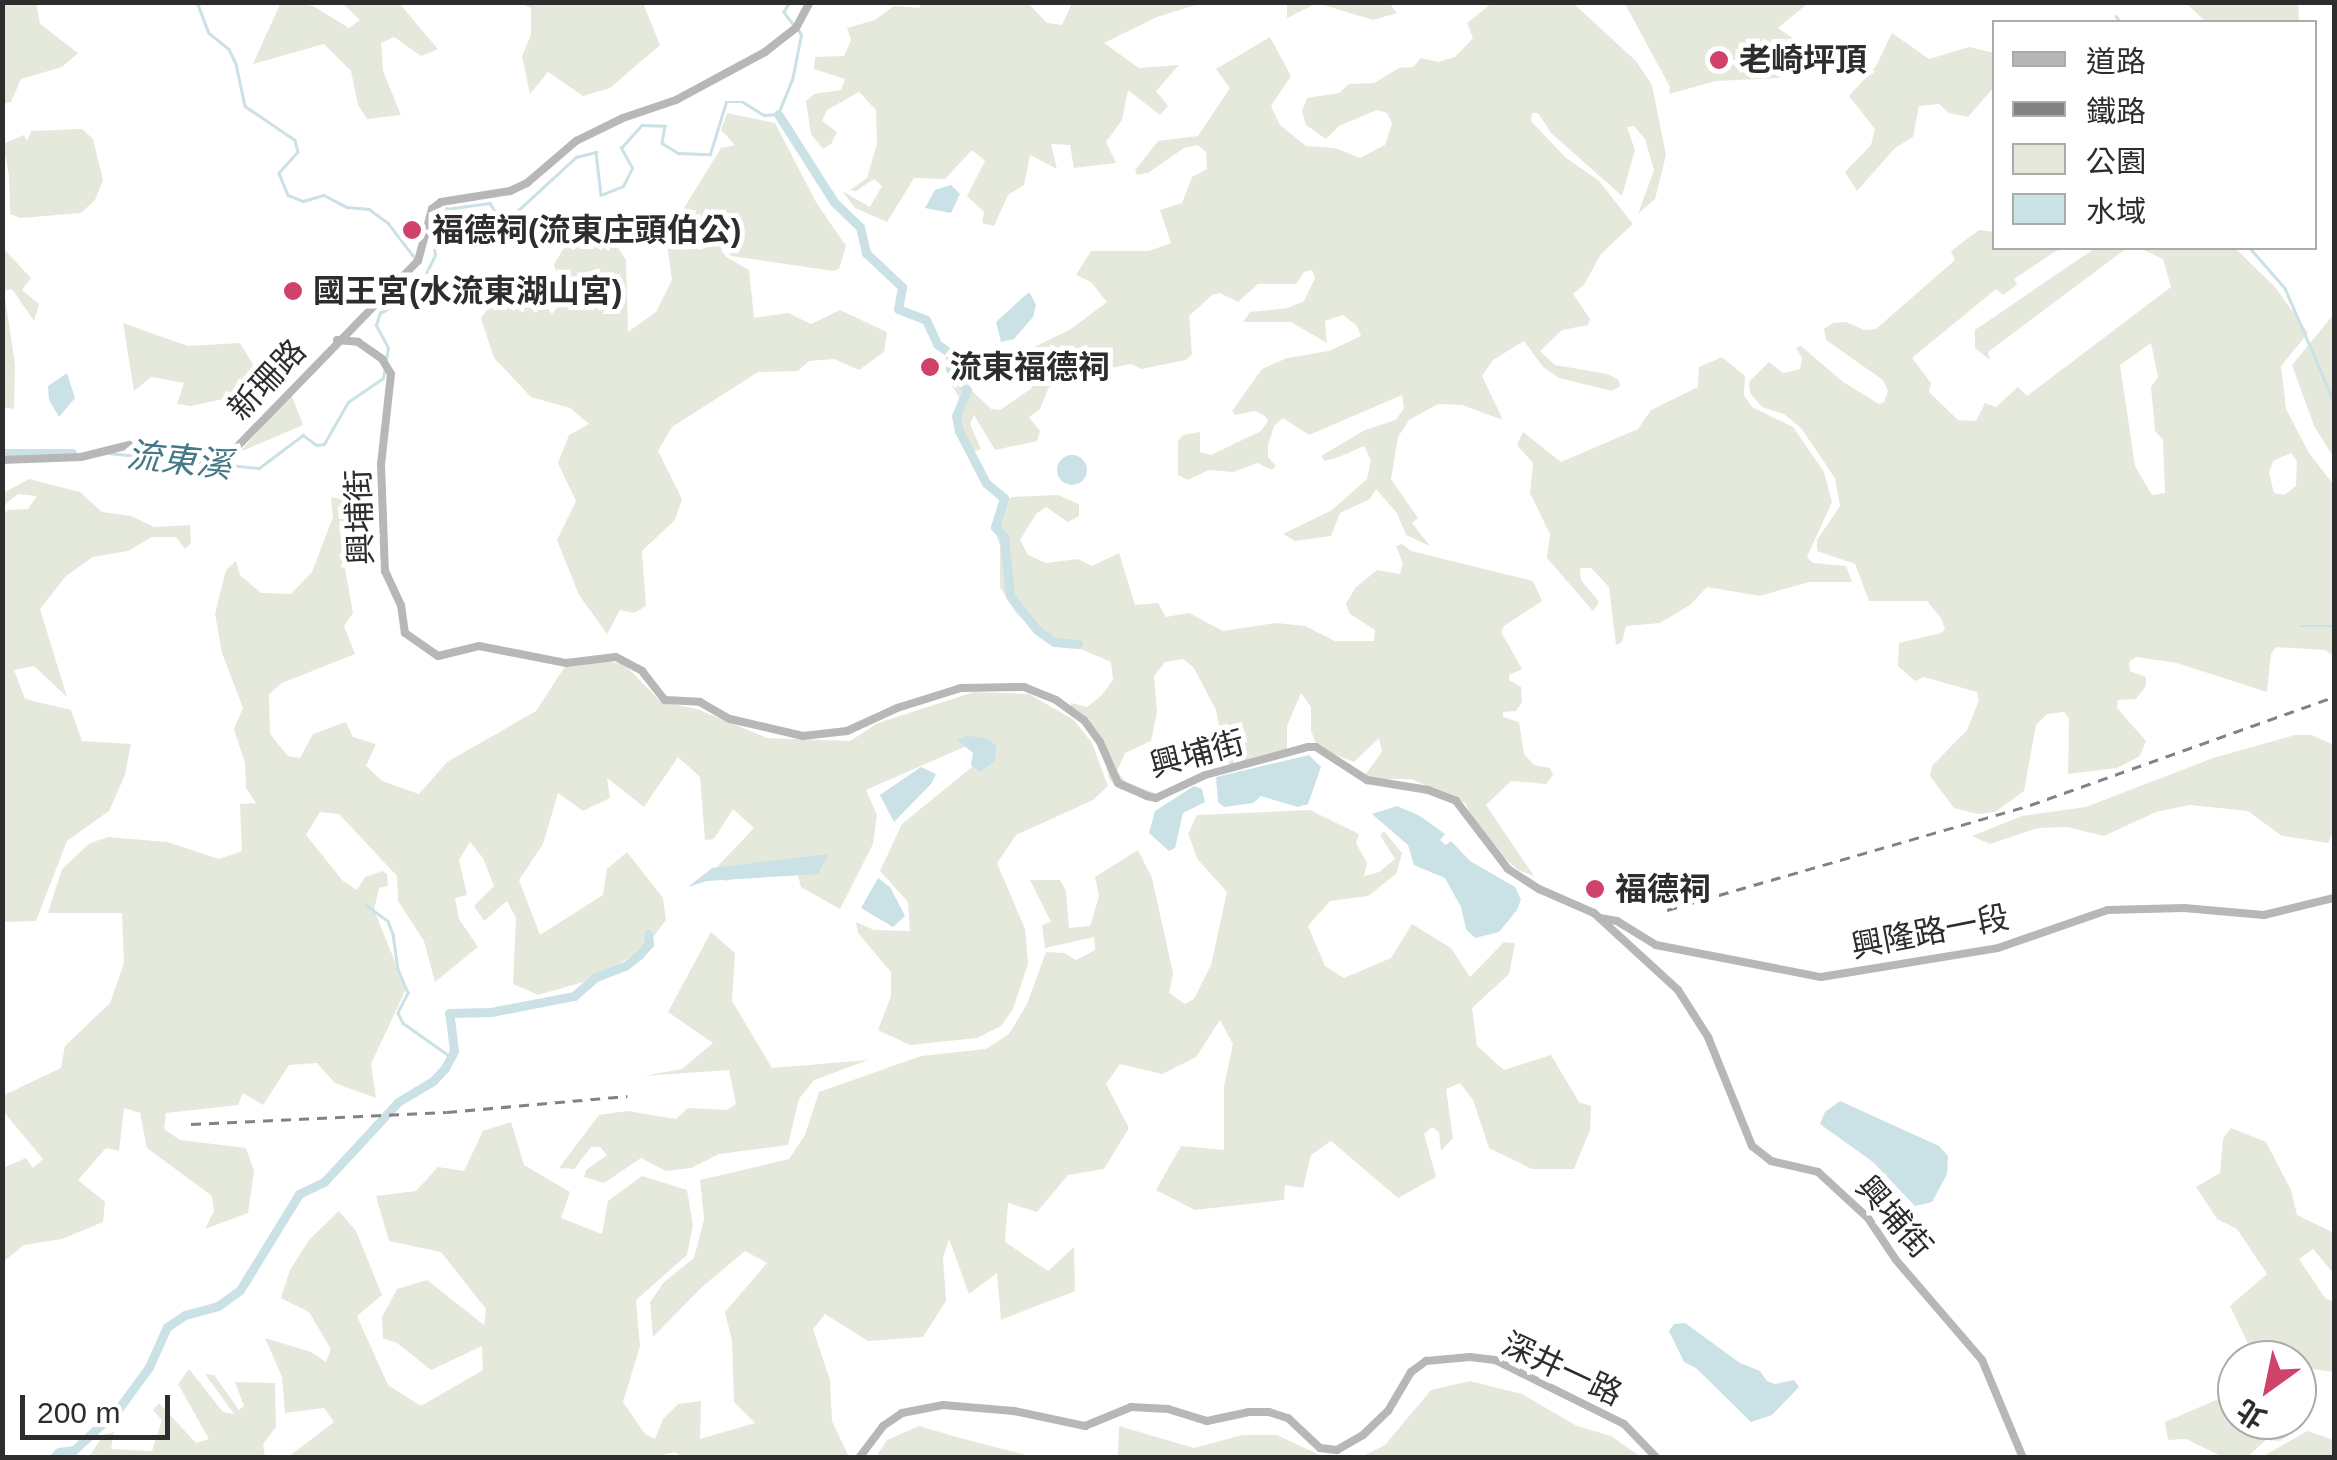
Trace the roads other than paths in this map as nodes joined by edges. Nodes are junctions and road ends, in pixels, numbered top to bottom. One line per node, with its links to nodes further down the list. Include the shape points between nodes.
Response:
1 (808, 7): 2 (street, 新珊路, via 796,28 765,52 676,100 576,142 527,183 442,202 428,219 418,261)
2 (337, 340): 3 (street, 新珊路, via 242,443 220,456 142,442 81,457); 5 (street, 興埔街, via 358,342 385,362 392,382 381,464 385,572 405,632 431,653 490,646 566,663 616,658 642,670 666,700 700,702 746,725 804,736 847,731 962,688 1024,688 1084,720 1118,783 1156,798 1205,775 1316,748 1367,780 1456,801 1508,869)
3 (2, 460)
4 (2334, 898): 6 (street, 興隆路一段, via 2264,915 2108,910 1998,948 1832,976 1656,945)
5 (1600, 918): 6 (street, 興隆路一段); 7 (street, 興埔街)
6 (1623, 924): 7 (street)
7 (1616, 934): 10 (street, 興埔街, via 1688,1004 1752,1146 1771,1160 1818,1172 1839,1190 1964,1336 1986,1366)
8 (859, 1458): 9 (street, 深井一路, via 882,1426 902,1413 943,1405 1084,1426 1131,1406 1207,1421 1270,1412 1288,1418 1320,1448 1337,1450 1388,1411 1411,1372 1426,1361 1470,1357 1495,1360 1624,1424)
9 (1656, 1458)
10 (2023, 1458)

